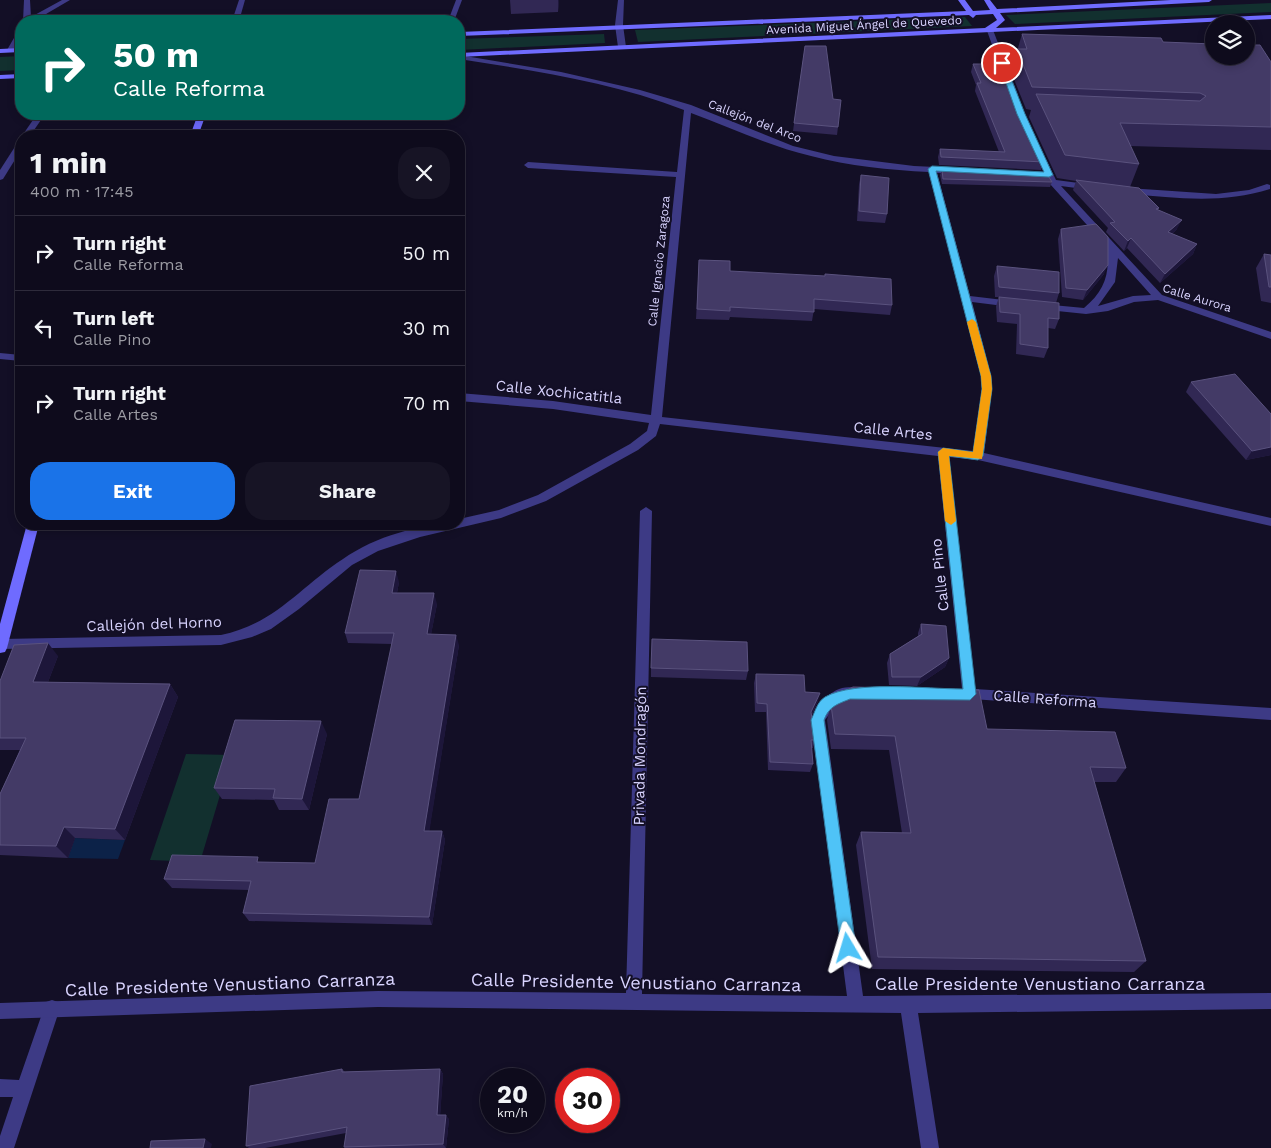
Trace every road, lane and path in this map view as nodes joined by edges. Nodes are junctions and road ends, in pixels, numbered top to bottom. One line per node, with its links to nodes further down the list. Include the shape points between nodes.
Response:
1 (27, 0): 12 (street)
2 (67, 0): 13 (street)
3 (242, 0): 14 (street)
4 (459, 0): 15 (street)
5 (622, 0): 17 (street)
6 (961, 0): 11 (main road)
7 (987, 0): 10 (main road)
8 (1209, 0): 9 (main road, Avenida Miguel Ángel de Quevedo)
9 (1137, 2): 10 (main road, Avenida Miguel Ángel de Quevedo)
10 (995, 11): 11 (main road, Avenida Miguel Ángel de Quevedo); 18 (main road, via 1002,20)
11 (970, 12): 17 (main road, Avenida Miguel Ángel de Quevedo); 18 (main road, via 976,21)
12 (28, 15)
13 (39, 15)
14 (238, 15)
15 (453, 15)
16 (1271, 17): 18 (main road, Avenida Miguel Ángel de Quevedo)
17 (619, 25): 19 (main road, Avenida Miguel Ángel de Quevedo); 21 (street)
18 (990, 30): 21 (main road, Avenida Miguel Ángel de Quevedo); 29 (street)
19 (465, 34)
20 (15, 43): 22 (street)
21 (622, 47): 25 (main road, Avenida Miguel Ángel de Quevedo)
22 (11, 50): 23 (main road); 24 (main road)
23 (15, 50)
24 (0, 51)
25 (465, 56)
26 (465, 57): 30 (street, Callejón del Arco, via 577,76)
27 (15, 76): 28 (main road)
28 (0, 77)
29 (1017, 104)
30 (688, 107): 34 (street, Callejón del Arco, via 817,155 849,162); 35 (street, Calle Ignacio Zaragoza)
31 (1033, 141): 37 (street)
32 (15, 153): 36 (street)
33 (528, 165): 35 (street)
34 (932, 169): 37 (street, Callejón del Arco); 43 (street)
35 (680, 175): 49 (street, Calle Ignacio Zaragoza)
36 (0, 177)
37 (1051, 178): 39 (street, Callejón del Arco); 41 (street)
38 (1267, 187): 40 (street, via 1222,196)
39 (1100, 188)
40 (1116, 190)
41 (1112, 245): 42 (street); 44 (street, via 1114,272 1110,284 1105,294)
42 (1159, 297): 44 (street, Calle Aurora, via 1133,299 1108,308); 45 (street, Calle Aurora)
43 (965, 298): 44 (street, Calle Aurora); 51 (street, via 986,376)
44 (1086, 311)
45 (1271, 336)
46 (0, 356): 47 (street)
47 (15, 357)
48 (465, 398): 49 (street, Calle Xochicatitla)
49 (656, 418): 50 (street, Calle Artes, via 693,425); 53 (street, Callejón del Horno, via 652,433 634,447 542,498 501,514)
50 (943, 452): 51 (street, Calle Artes); 61 (street, Calle Pino)
51 (978, 456): 54 (street, Calle Artes)
52 (646, 511): 63 (street, Privada Mondragón)
53 (465, 521)
54 (1271, 522)
55 (31, 530): 57 (main road)
56 (426, 530): 58 (street, Callejón del Horno, via 399,536 361,554 275,619 244,634 221,640)
57 (3, 627): 58 (main road)
58 (1, 646)
59 (870, 694): 65 (street, via 838,696 822,710 818,720)
60 (950, 694): 61 (street, Calle Reforma)
61 (970, 694): 62 (street, Calle Reforma)
62 (1271, 714)
63 (634, 1001): 65 (street, Calle Presidente Venustiano Carranza); 67 (street, Calle Presidente Venustiano Carranza, via 378,999)
64 (1271, 1001): 66 (street, Calle Presidente Venustiano Carranza)
65 (856, 1004): 66 (street, Calle Presidente Venustiano Carranza)
66 (908, 1005): 72 (street)
67 (52, 1008): 68 (street, Calle Presidente Venustiano Carranza); 70 (street)
68 (0, 1011)
69 (0, 1088): 70 (street)
70 (25, 1089): 71 (street)
71 (5, 1148)
72 (930, 1148)

